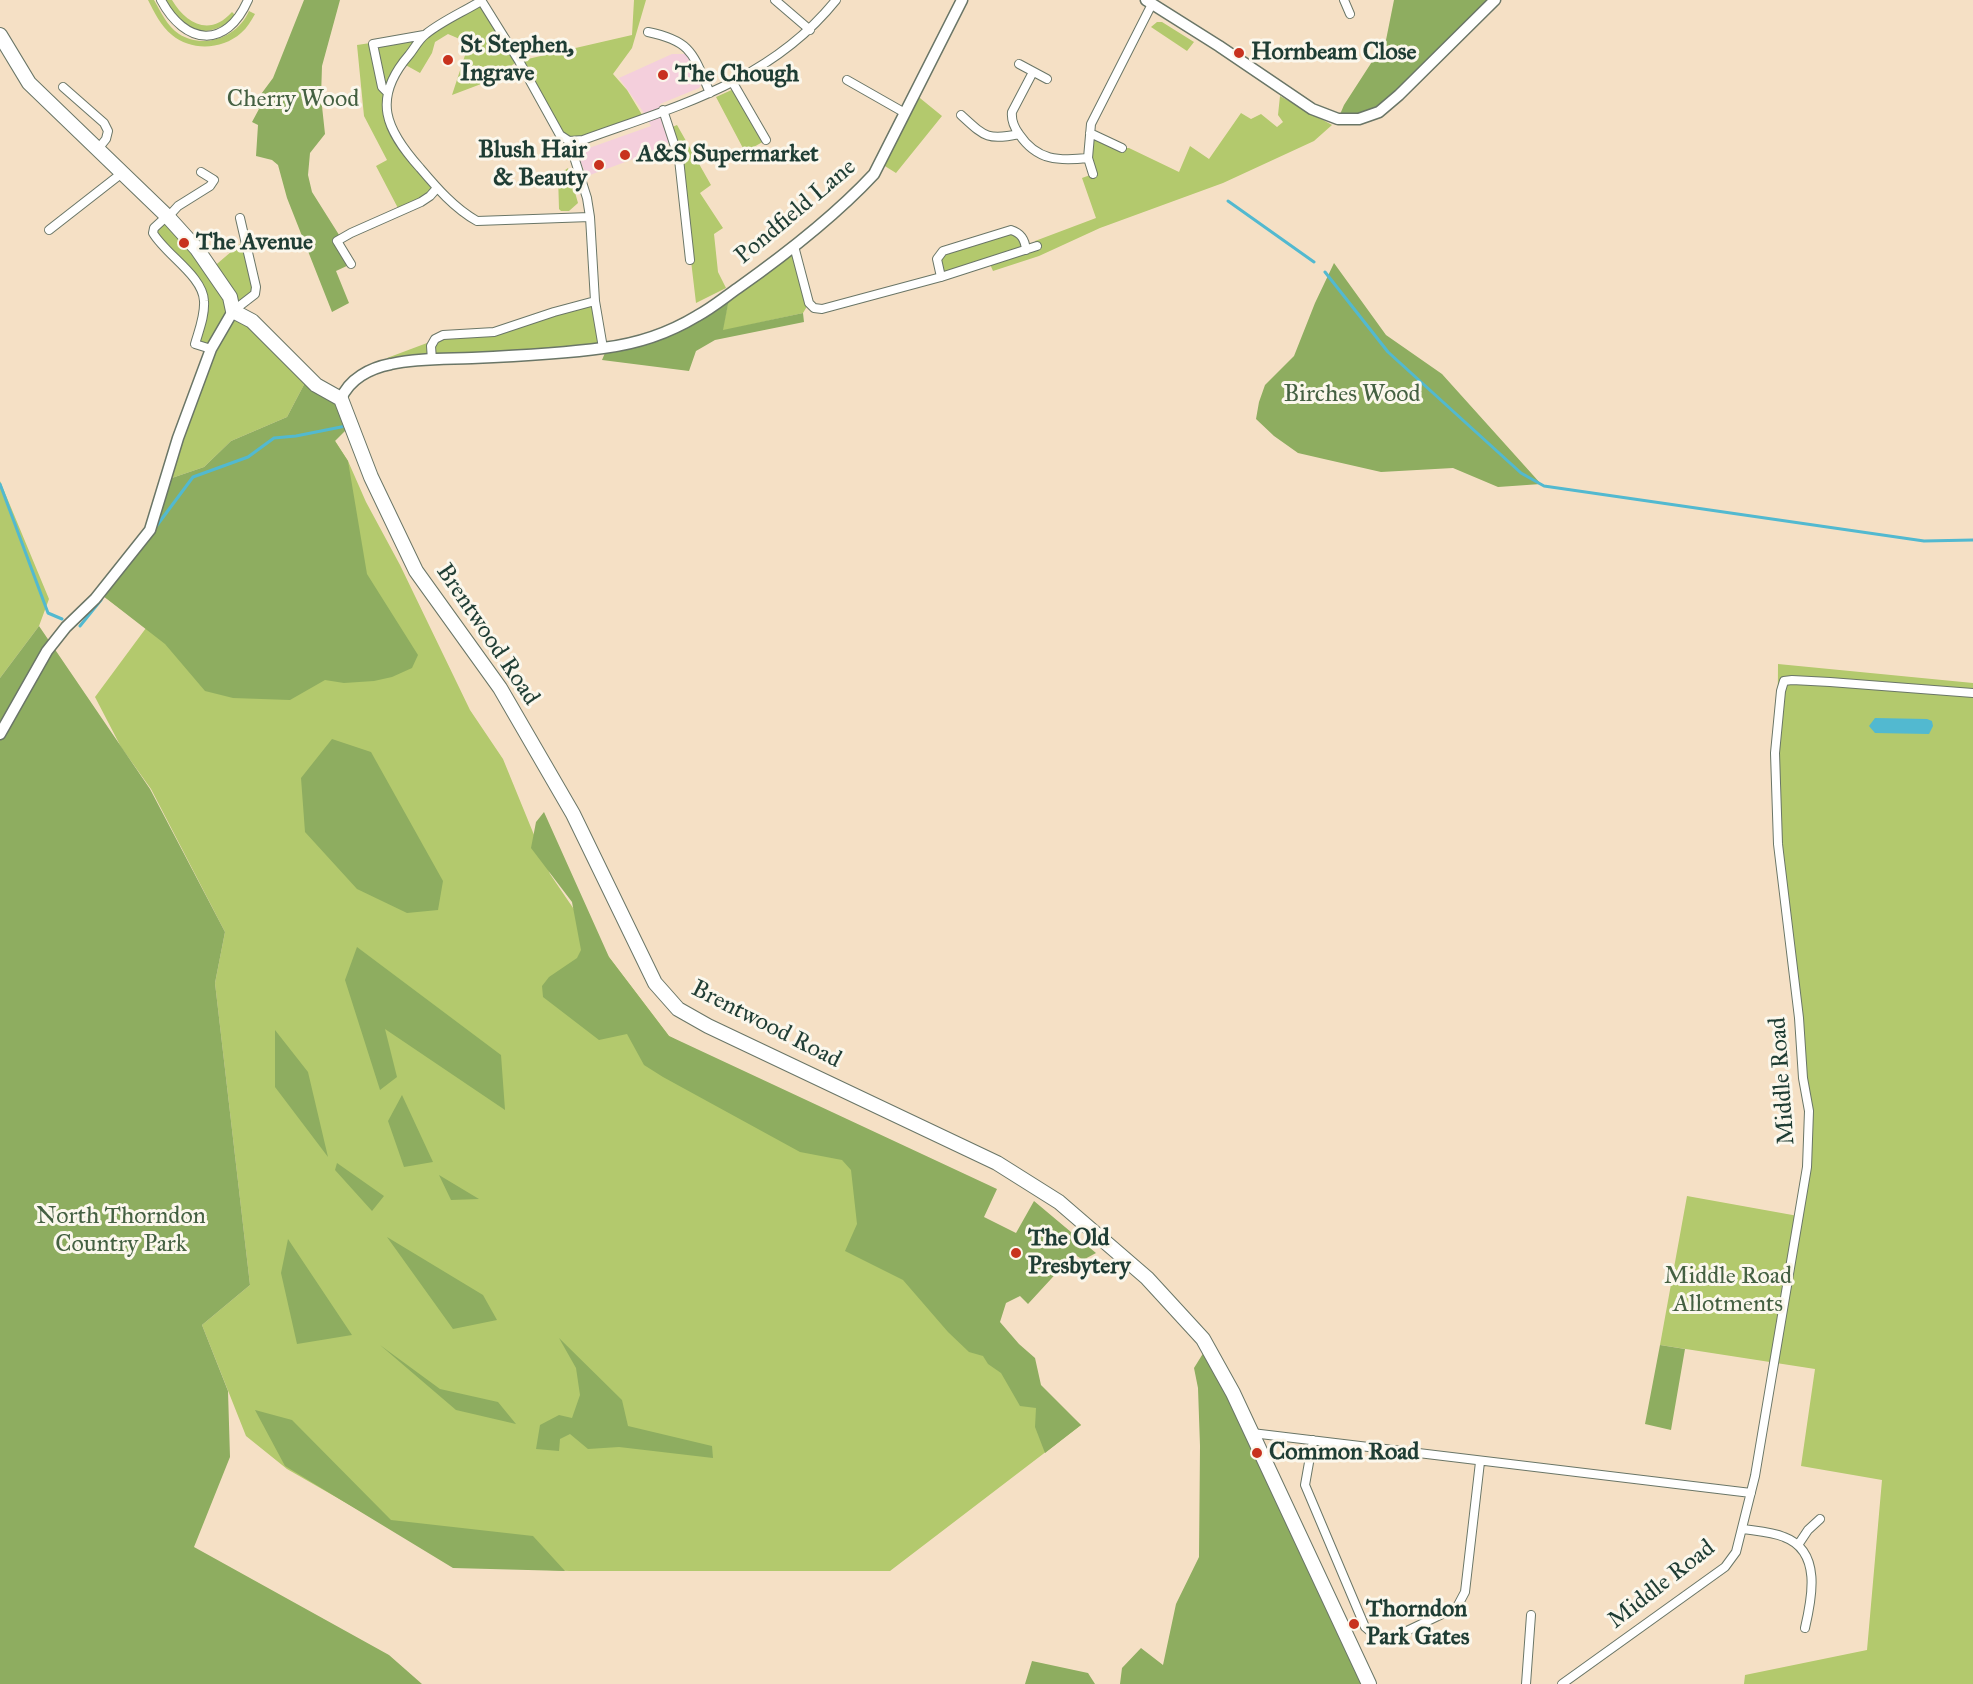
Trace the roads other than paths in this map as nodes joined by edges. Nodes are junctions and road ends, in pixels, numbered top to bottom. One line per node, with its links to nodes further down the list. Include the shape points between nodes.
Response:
1 (161, 0): 2 (street, via 179,26 210,35 233,26)
2 (248, 0)
3 (775, 0): 11 (street)
4 (836, 0): 11 (street)
5 (962, 0): 24 (street, Pondfield Lane)
6 (1344, 0): 10 (street)
7 (1495, 0): 9 (street, via 1400,95 1379,112 1359,119 1338,119 1312,110)
8 (481, 1): 14 (street); 29 (street, via 560,135)
9 (1149, 2): 26 (street)
10 (1350, 14)
11 (810, 30): 19 (street, via 782,53)
12 (648, 32): 22 (street, via 681,42 690,51)
13 (0, 35): 31 (main road, via 29,83)
14 (424, 35): 21 (street, via 402,63); 21 (street, via 373,44 382,87)
15 (1019, 64): 16 (street)
16 (1034, 72): 17 (street); 27 (street, via 1012,112 1011,119)
17 (1047, 79)
18 (847, 80): 24 (street)
19 (733, 83): 22 (street); 28 (street)
20 (63, 87): 31 (street, via 104,123 108,131)
21 (387, 92): 36 (street, via 385,105 400,144)
22 (710, 93): 23 (street)
23 (663, 110): 29 (street, via 583,140); 44 (street, via 679,159)
24 (905, 113): 41 (street, Pondfield Lane, via 874,174)
25 (961, 115): 27 (street, via 990,137)
26 (1090, 133): 30 (street); 32 (street)
27 (1019, 134): 32 (street, via 1035,153 1060,159)
28 (766, 140)
29 (569, 141): 38 (street)
30 (1122, 148)
31 (98, 149): 34 (main road)
32 (1089, 158): 35 (street)
33 (201, 172): 37 (street, via 214,180 210,186)
34 (122, 173): 37 (main road); 40 (street)
35 (1093, 174)
36 (437, 188): 38 (street, via 477,220); 45 (street, via 421,202 337,241)
37 (167, 216): 48 (main road, via 197,249 230,297); 50 (street, via 153,233 200,286 203,314 195,344)
38 (590, 217): 47 (street)
39 (240, 218): 48 (street, via 256,287 255,294)
40 (49, 230)
41 (794, 246): 46 (street, via 809,308 822,309); 49 (street, Pondfield Lane, via 698,316 659,335)
42 (1036, 246): 43 (street)
43 (1026, 250): 46 (street); 46 (street, via 1021,235 1011,230 942,251 937,259)
44 (690, 260)
45 (351, 264)
46 (941, 277)
47 (595, 301): 49 (street); 51 (street, via 494,332 443,335 431,346)
48 (234, 311): 50 (street); 52 (main road, via 252,321 316,385)
49 (603, 348): 51 (street, Pondfield Lane)
50 (211, 349): 54 (street, via 150,530 47,651)
51 (432, 360): 52 (street, Pondfield Lane, via 390,364 364,374 349,385)
52 (341, 399): 55 (main road, Brentwood Road, via 371,477 416,571 500,688 573,814 655,982 678,1009 997,1162 1059,1202 1147,1278 1203,1339)
53 (1973, 693): 58 (street, Middle Road, via 1792,680 1784,681 1781,691 1775,753 1778,844 1809,1111 1807,1167)
54 (0, 734)
55 (1252, 1433): 56 (street); 64 (main road, Brentwood Road)
56 (1313, 1440): 57 (street); 57 (street, via 1305,1485 1365,1627 1379,1639 1390,1639 1457,1606 1465,1592)
57 (1480, 1462): 58 (street)
58 (1751, 1493): 60 (street, Middle Road)
59 (1820, 1519): 61 (street)
60 (1743, 1529): 61 (street, via 1785,1537); 66 (street, Middle Road, via 1736,1552 1725,1567)
61 (1798, 1545): 63 (street, via 1812,1570)
62 (1531, 1615): 65 (street)
63 (1805, 1628)
64 (1369, 1684)
65 (1526, 1684)
66 (1562, 1684)

